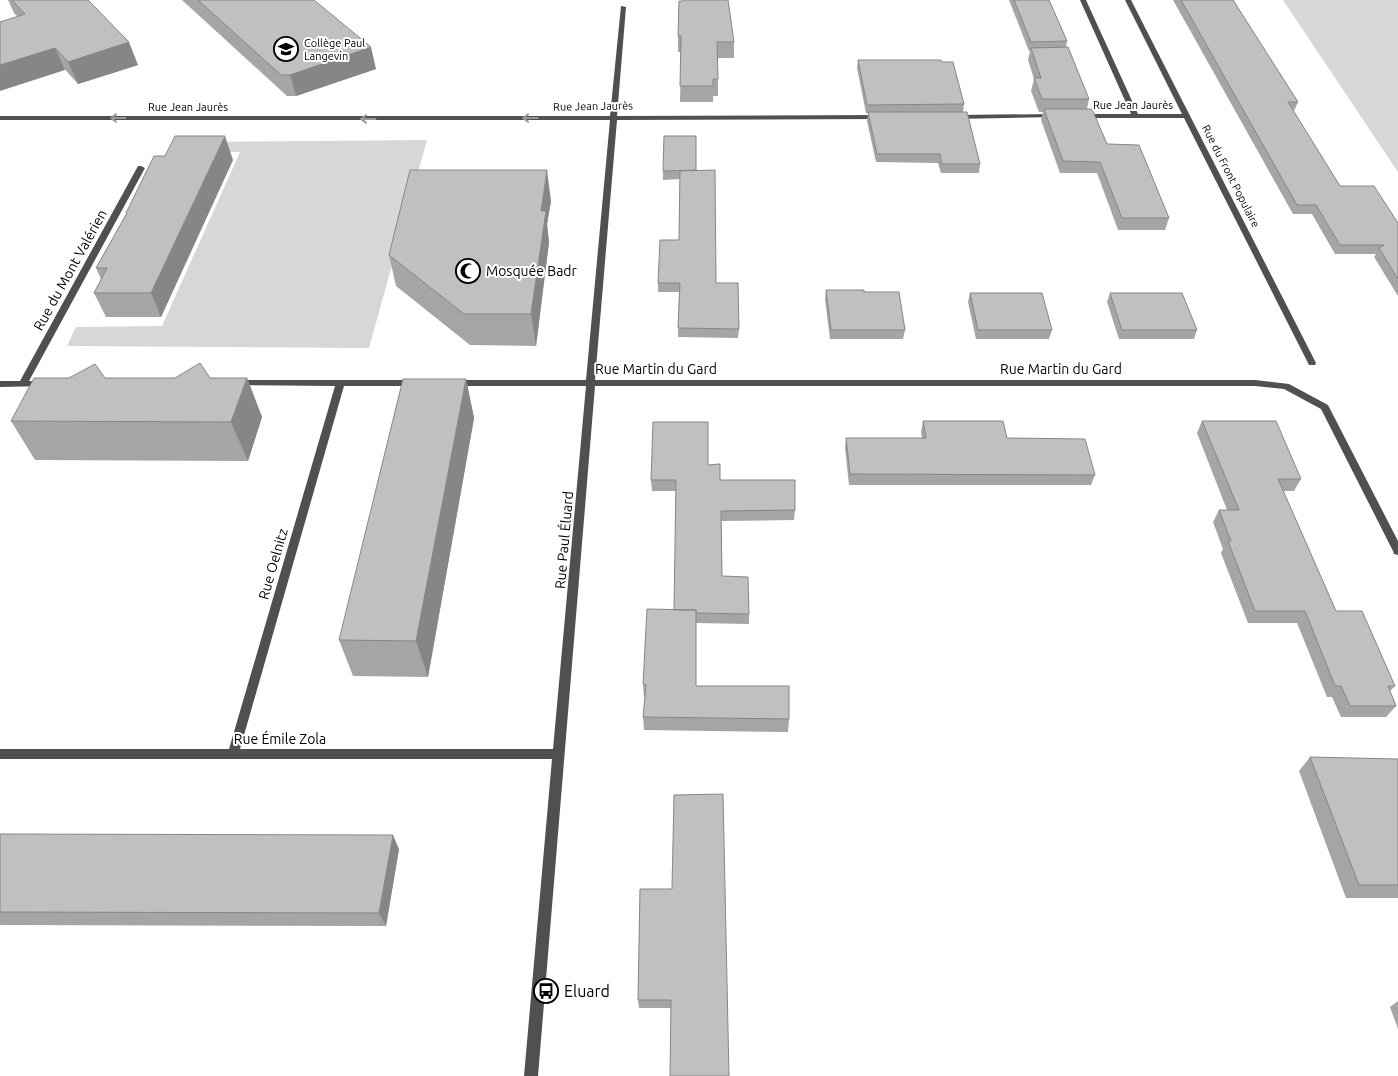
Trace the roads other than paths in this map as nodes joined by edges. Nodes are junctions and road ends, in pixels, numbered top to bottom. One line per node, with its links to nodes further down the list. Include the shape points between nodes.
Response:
1 (1083, 0): 7 (street)
2 (1128, 0): 8 (street, Rue du Front Populaire)
3 (623, 7): 9 (street, Rue Paul Éluard)
4 (948, 116): 5 (street)
5 (1066, 116)
6 (1076, 116): 7 (street, Rue Jean Jaurès)
7 (1135, 116): 8 (street, Rue Jean Jaurès)
8 (1187, 116): 13 (street, Rue du Front Populaire)
9 (614, 117): 10 (street, Rue Jean Jaurès); 11 (street, Rue Jean Jaurès, one-way to 11); 18 (street, Rue Paul Éluard)
10 (888, 117)
11 (0, 118)
12 (140, 168): 20 (street, Rue du Mont Valérien)
13 (1312, 363)
14 (222, 383): 15 (street)
15 (340, 383): 16 (street); 24 (street, Rue Oelnitz)
16 (427, 383)
17 (446, 383): 18 (street, Rue Martin du Gard)
18 (591, 383): 22 (street, Rue Martin du Gard, via 1255,383 1286,386 1325,407); 25 (street, Rue Paul Éluard)
19 (0, 384): 20 (street)
20 (23, 384): 21 (street)
21 (54, 384)
22 (1398, 551)
23 (0, 754): 24 (street, Rue Émile Zola)
24 (233, 754): 25 (street, Rue Émile Zola)
25 (559, 754): 26 (street, Rue Paul Éluard)
26 (531, 1076)

